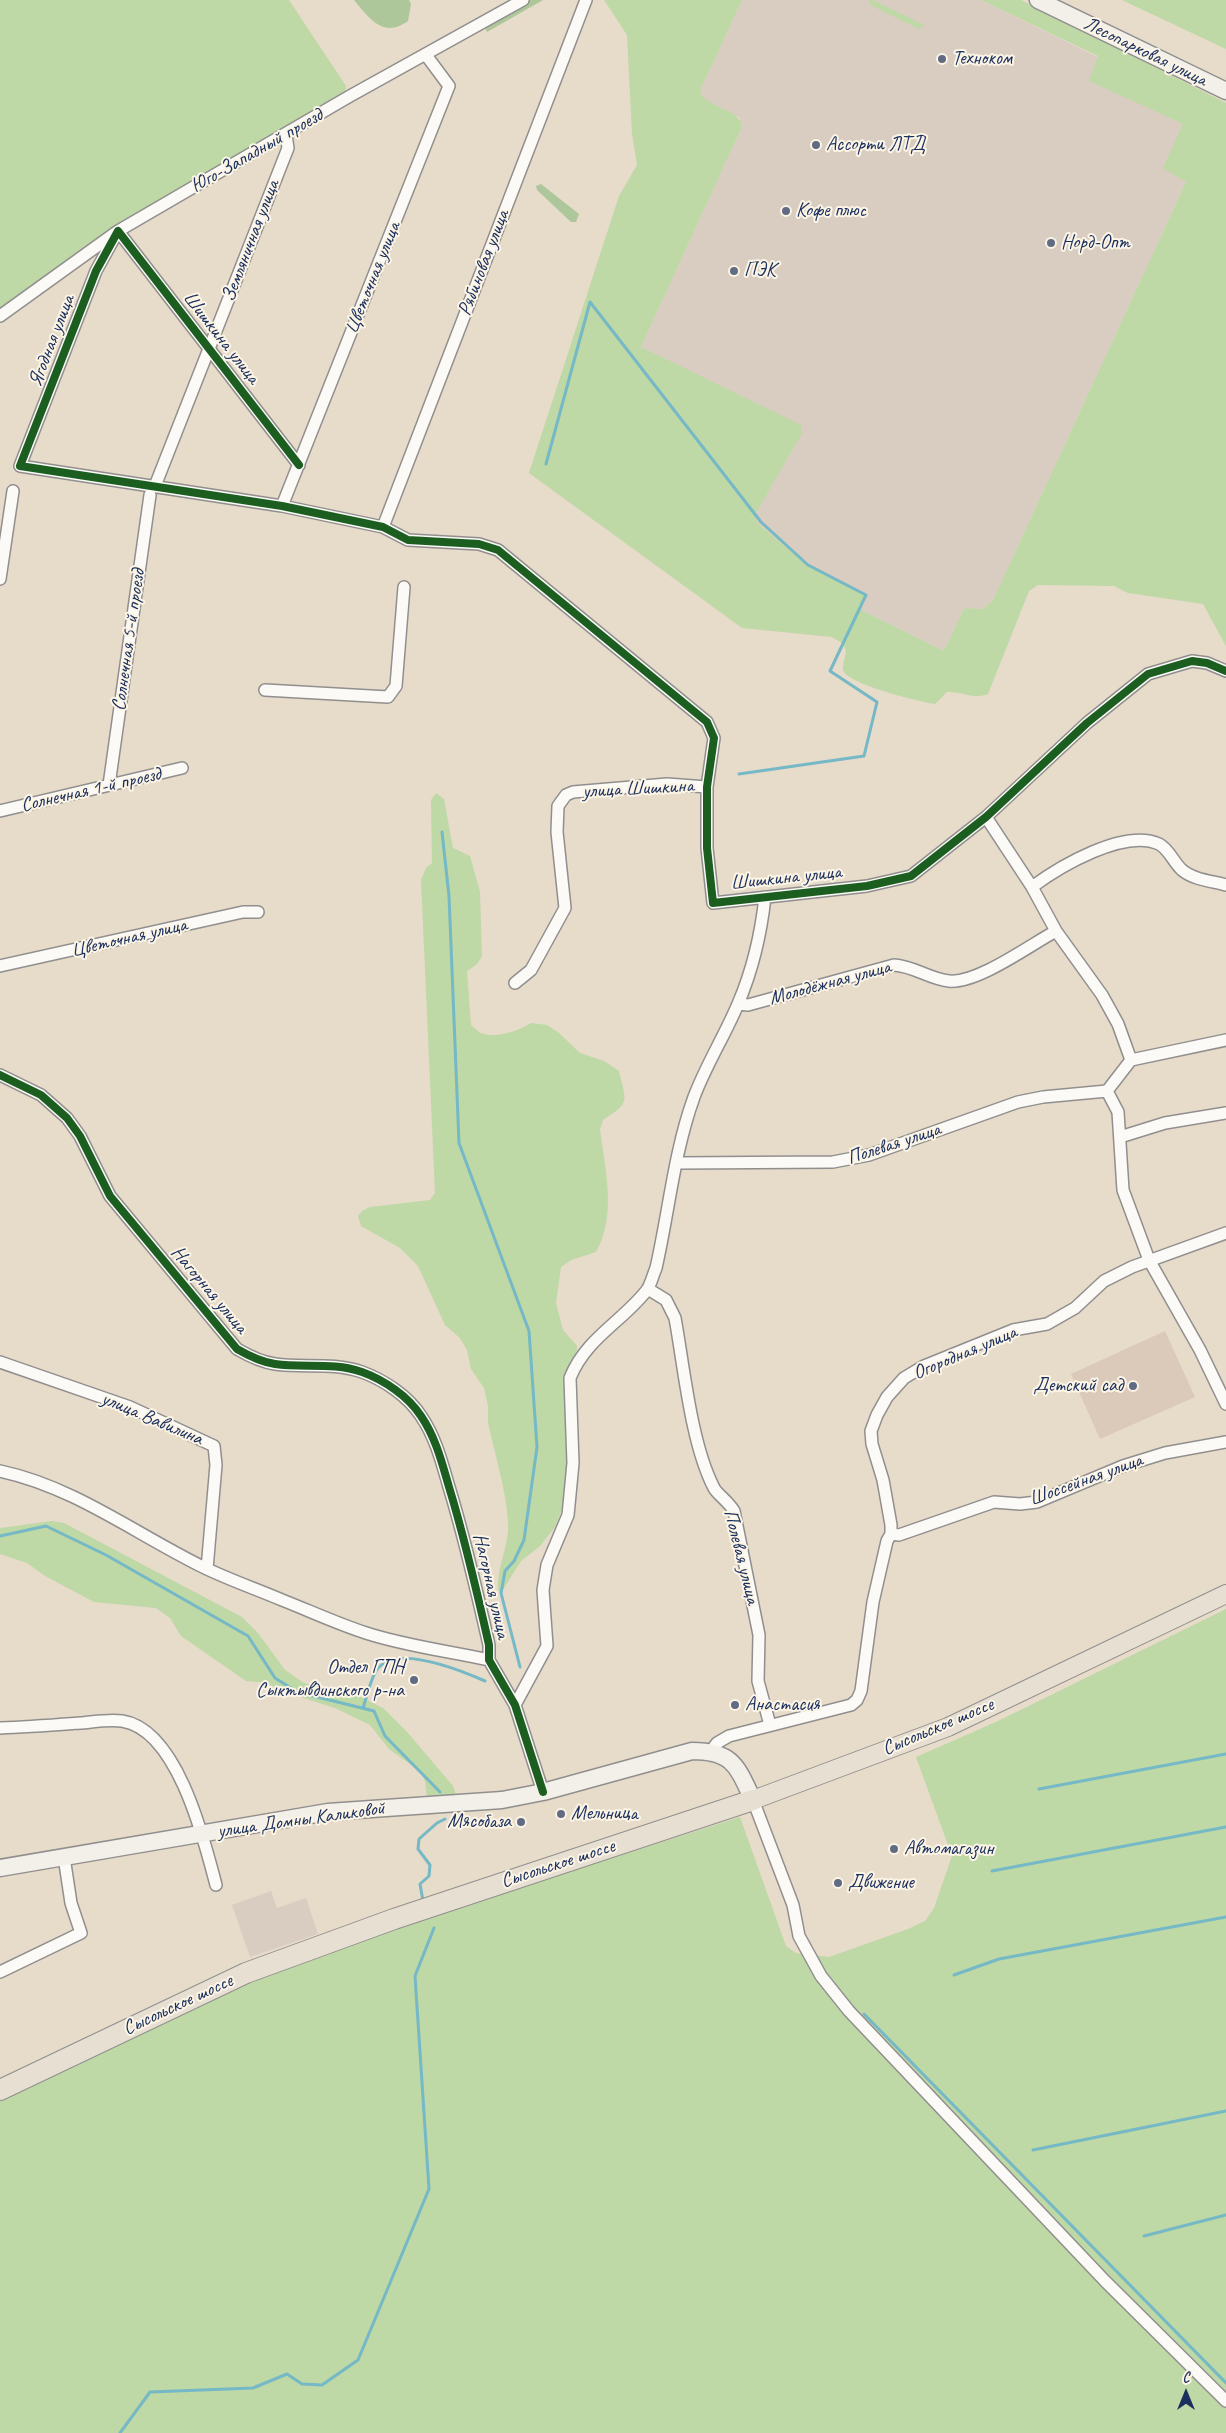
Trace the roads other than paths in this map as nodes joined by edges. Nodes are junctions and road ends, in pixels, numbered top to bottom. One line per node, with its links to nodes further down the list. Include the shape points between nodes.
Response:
1 (523, 0): 4 (street, Юго-Западный проезд)
2 (586, 0): 15 (street, Рябиновая улица)
3 (1038, 0): 5 (main road, Лесопарковая улица)
4 (426, 55): 6 (street, Юго-Западный проезд); 10 (street, Цветочная улица, via 449,86)
5 (1226, 91)
6 (286, 136): 7 (street, Юго-Западный проезд); 9 (street, Земляничная улица, via 288,148)
7 (118, 231): 8 (street, Юго-Западный проезд); 9 (street, Шишкина улица); 11 (street, Ягодная улица, via 96,271)
8 (0, 316)
9 (210, 349): 10 (street, Шишкина улица); 13 (street, Земляничная улица)
10 (299, 465): 14 (street, Цветочная улица)
11 (20, 466): 13 (street, Шишкина улица)
12 (13, 491): 16 (street)
13 (153, 491): 14 (street, Шишкина улица); 21 (street, Солнечная 5-й проезд)
14 (282, 506): 15 (street, Шишкина улица)
15 (383, 527): 22 (street, Шишкина улица, via 408,540 479,544 498,550 706,722 714,738)
16 (0, 579)
17 (404, 587): 19 (street, via 396,686 388,697)
18 (1226, 672): 24 (street, Шишкина улица, via 1207,663 1192,661 1148,674 1087,723)
19 (265, 690)
20 (182, 768): 21 (street, Солнечная 1-й проезд)
21 (109, 785): 23 (street, Солнечная 1-й проезд)
22 (707, 787): 27 (street, Шишкина улица, via 707,848 713,903); 31 (street, улица Шишкина, via 667,784 573,792 566,796 558,806 557,832 565,908 530,970)
23 (0, 811)
24 (986, 817): 26 (street); 27 (street, Шишкина улица, via 911,876 867,886)
25 (1226, 884): 26 (street, via 1192,876 1182,870 1160,845 1144,841 1117,844 1086,855 1057,869)
26 (1032, 888): 29 (street)
27 (765, 897): 32 (street, via 761,933)
28 (258, 912): 30 (street, Цветочная улица, via 243,912)
29 (1056, 931): 32 (street, Молодёжная улица, via 970,980 933,978 908,965 894,965 748,1005); 34 (street, via 1102,995 1118,1024)
30 (0, 966)
31 (515, 983)
32 (738, 1004): 39 (street, via 695,1095)
33 (1226, 1040): 34 (street)
34 (1131, 1060): 36 (street)
35 (0, 1075): 50 (street, Нагорная улица, via 41,1095 67,1118 80,1136 110,1196 237,1349 256,1360 275,1364 335,1366 360,1371 395,1390 421,1416 435,1442 461,1525 489,1645)
36 (1108, 1092): 38 (street, via 1118,1112); 39 (street, Полевая улица, via 1018,1102 869,1156 834,1162)
37 (1226, 1113): 38 (street, via 1165,1123)
38 (1120, 1137): 41 (street, via 1123,1190)
39 (676, 1163): 42 (street, via 662,1246)
40 (1226, 1233): 41 (street, Огородная улица)
41 (1149, 1260): 44 (street, via 1200,1350); 47 (street, Огородная улица, via 1104,1281 1075,1308 1047,1324 1013,1330 924,1366 904,1378 887,1397 871,1431)
42 (648, 1289): 51 (street, via 593,1342 570,1378 573,1464 568,1516 546,1565 543,1590 547,1646); 52 (street, Полевая улица, via 666,1300 676,1318 703,1459 715,1491 722,1494 734,1511 760,1635 758,1681)
43 (0, 1362): 48 (street, улица Вавилина, via 130,1407 214,1446 216,1465)
44 (1226, 1404)
45 (1226, 1442): 47 (street, Шоссейная улица, via 1165,1453 1123,1466 1036,1502 994,1502 899,1535)
46 (0, 1471): 48 (street, via 53,1487)
47 (891, 1534): 52 (street, Огородная улица, via 873,1602 857,1700 851,1705)
48 (207, 1569): 50 (street, via 366,1633)
49 (1226, 1594): 56 (main road, Сысольское шоссе, via 948,1727)
50 (488, 1660): 51 (street, Нагорная улица)
51 (515, 1705): 55 (street, Нагорная улица)
52 (770, 1726): 54 (street, Огородная улица, via 729,1736)
53 (0, 1728): 57 (street, via 122,1721 148,1732 163,1748)
54 (711, 1751): 55 (main road, улица Домны Каликовой, via 692,1751); 56 (main road, via 729,1759 738,1769)
55 (543, 1792): 57 (main road, улица Домны Каликовой, via 502,1800 328,1812)
56 (753, 1800): 62 (highway, Сысольское шоссе, via 394,1918 246,1973); 63 (street, via 793,1905 799,1936 826,1983 1098,2274)
57 (202, 1833): 58 (main road, улица Домны Каликовой); 60 (street)
58 (64, 1857): 59 (main road, улица Домны Каликовой); 61 (street, via 71,1903 81,1933)
59 (0, 1868)
60 (216, 1885)
61 (0, 1972)
62 (0, 2090)
63 (1226, 2401)

